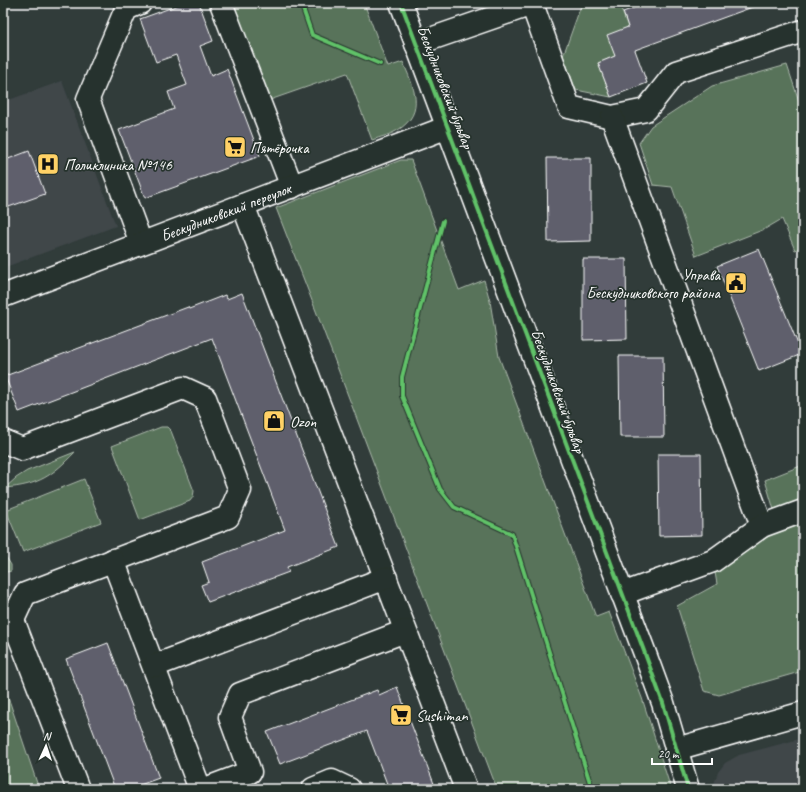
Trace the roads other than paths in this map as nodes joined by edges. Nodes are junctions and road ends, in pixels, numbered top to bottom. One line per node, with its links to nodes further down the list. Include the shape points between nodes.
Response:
1 (140, 3): 11 (street, via 126,9 88,99)
2 (221, 3): 9 (street)
3 (401, 3): 6 (street, Бескудниковский бульвар)
4 (533, 3): 6 (street); 7 (street, via 569,106)
5 (803, 31): 7 (street, via 676,72 646,110)
6 (416, 44): 8 (street, Бескудниковский бульвар)
7 (612, 118): 15 (street)
8 (448, 127): 9 (street, Бескудниковский переулок); 18 (street, Бескудниковский бульвар)
9 (292, 187): 10 (street, Бескудниковский переулок)
10 (243, 205): 11 (street, Бескудниковский переулок); 17 (street)
11 (142, 243): 12 (street, Бескудниковский переулок)
12 (3, 296)
13 (3, 441): 16 (street, via 22,449 183,388 205,398 240,490 228,517)
14 (803, 511): 15 (street)
15 (762, 526): 18 (street, via 713,560)
16 (113, 560): 20 (street); 24 (street, via 25,594 14,620)
17 (386, 578): 19 (street); 20 (street)
18 (622, 594): 22 (street, Бескудниковский бульвар, via 663,703)
19 (406, 631): 23 (street, via 240,694 230,717); 29 (street)
20 (154, 666): 25 (street)
21 (803, 713): 22 (street)
22 (676, 749): 30 (street, Бескудниковский бульвар)
23 (254, 780): 26 (street)
24 (78, 789)
25 (200, 789)
26 (206, 789)
27 (313, 789): 28 (street, via 332,782)
28 (349, 789)
29 (466, 789)
30 (688, 789)

